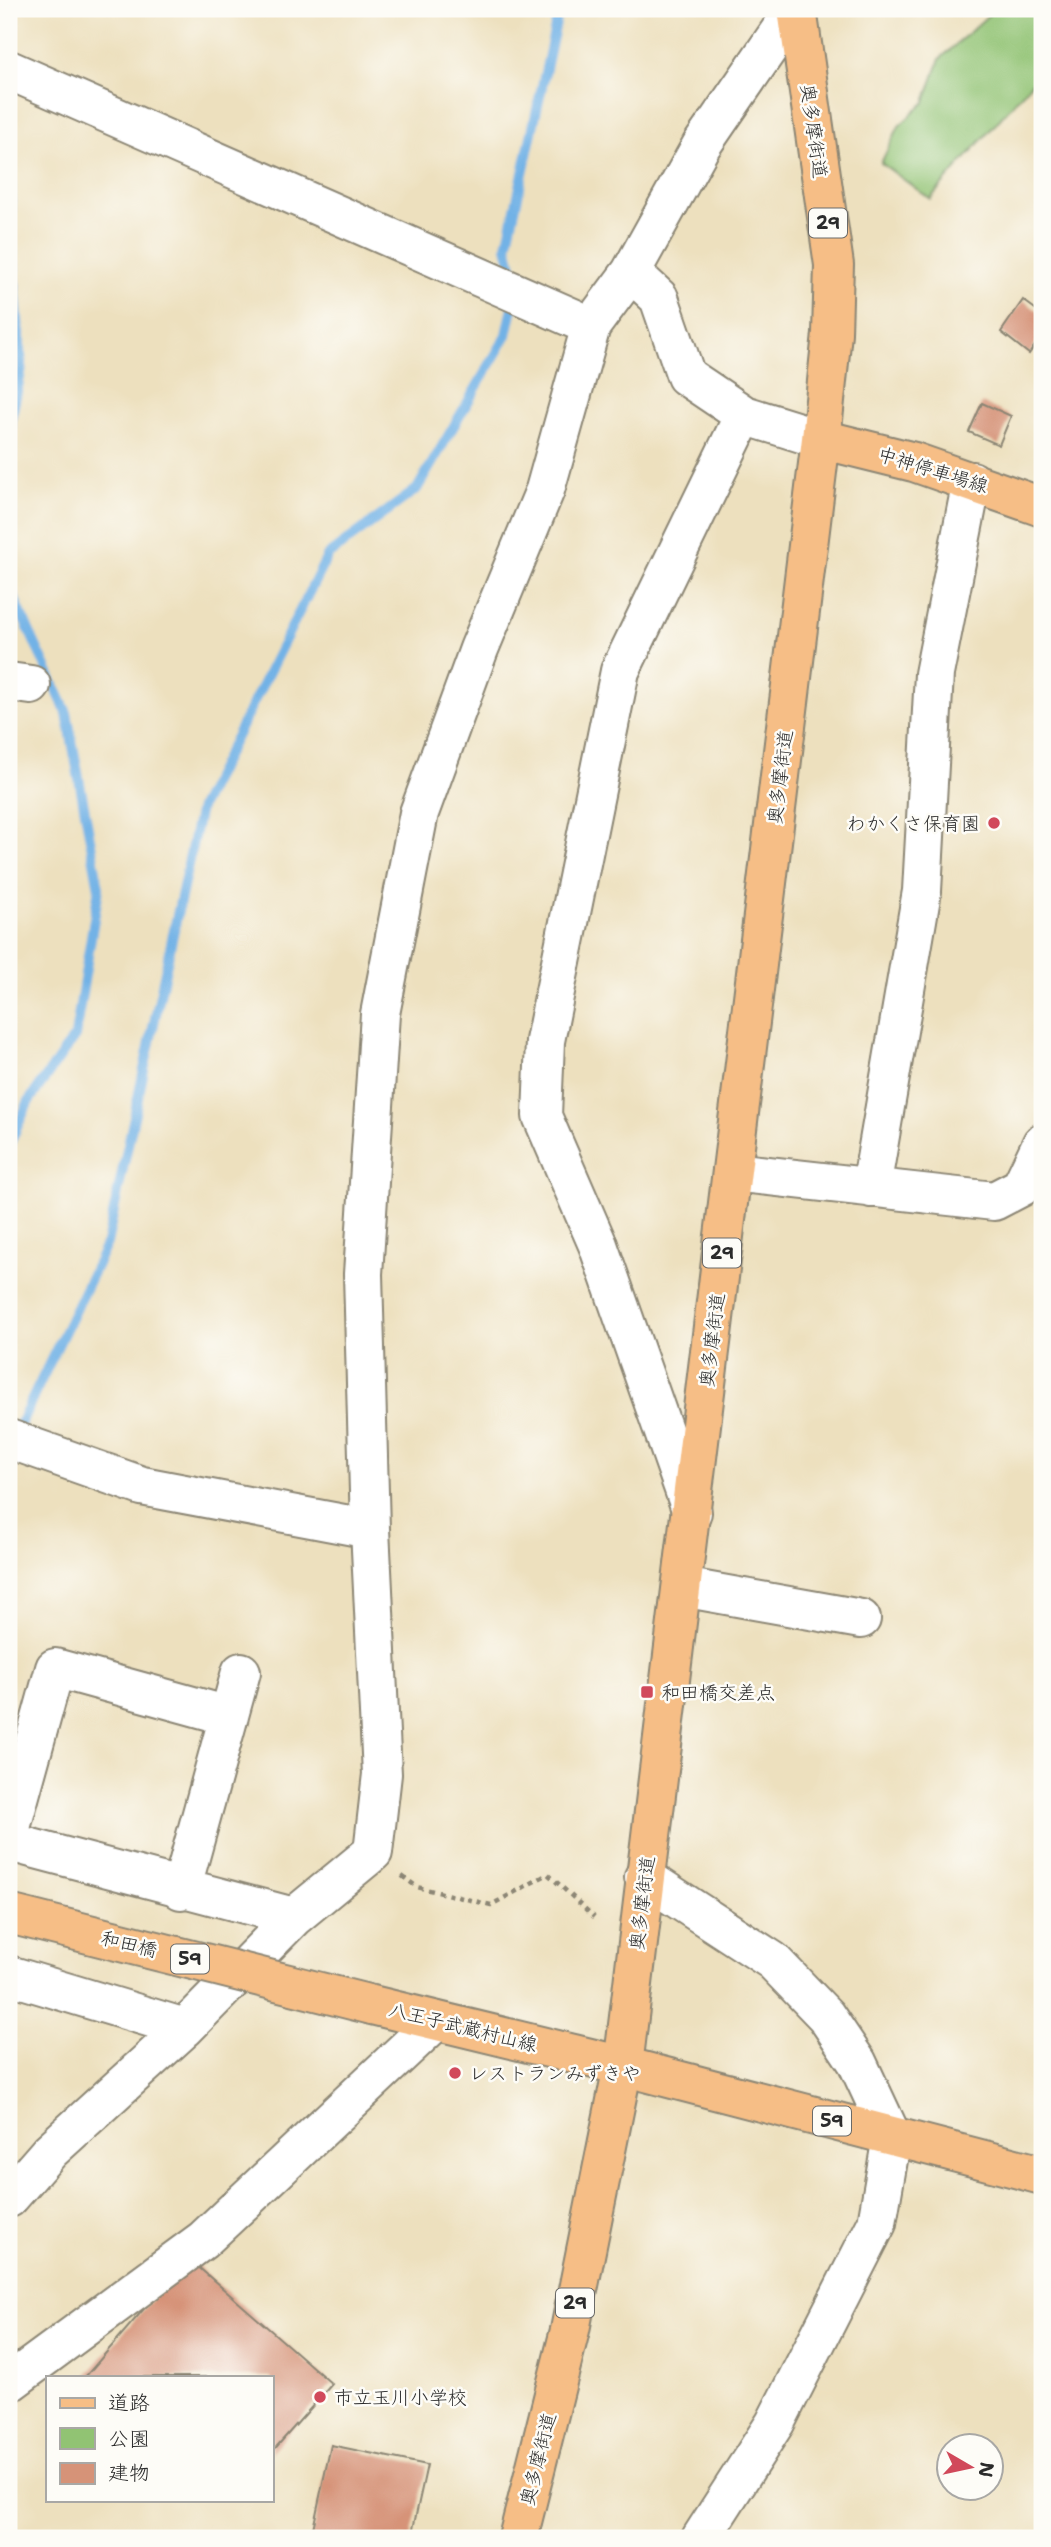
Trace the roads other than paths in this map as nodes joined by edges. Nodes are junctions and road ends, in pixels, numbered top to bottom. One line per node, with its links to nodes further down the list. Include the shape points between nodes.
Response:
1 (796, 9): 3 (street, via 701,146); 6 (main road, 奥多摩街道 / 29, via 834,265)
2 (9, 70): 4 (street)
3 (631, 272): 4 (street); 5 (street, via 659,298 686,376)
4 (591, 326): 14 (street, via 545,490 418,813 380,1014 363,1275)
5 (744, 415): 6 (street); 13 (street, via 620,671 545,1041 542,1116 598,1245)
6 (821, 439): 7 (main road, 中神停車場線); 10 (main road, 奥多摩街道 / 29)
7 (972, 481): 8 (main road, 中神停車場線); 11 (street, via 934,674 922,891)
8 (1042, 507)
9 (1042, 1143): 11 (street, via 1021,1187 994,1202)
10 (732, 1172): 11 (street); 13 (main road, 奥多摩街道 / 29)
11 (871, 1188)
12 (19, 1443): 14 (street, via 142,1486)
13 (692, 1512): 15 (main road, 奥多摩街道 / 29)
14 (370, 1529): 24 (street, via 383,1774 373,1852)
15 (682, 1587): 16 (street); 21 (main road, 奥多摩街道 / 29)
16 (861, 1619)
17 (241, 1672): 18 (street)
18 (229, 1716): 19 (street, via 55,1668); 22 (street)
19 (9, 1835)
20 (9, 1842): 22 (street)
21 (644, 1877): 29 (main road, 奥多摩街道 / 29); 30 (street, via 773,1961 827,2016 857,2062)
22 (181, 1890): 24 (street)
23 (9, 1914): 26 (main road, 和田橋 / 59, bridge)
24 (294, 1917): 28 (street)
25 (9, 1975): 28 (street)
26 (372, 2005): 27 (main road, 八王子武蔵村山線 / 59)
27 (436, 2021): 29 (main road, 八王子武蔵村山線 / 59); 33 (street, via 203,2241)
28 (185, 2028): 32 (street, via 50,2151)
29 (623, 2066): 30 (main road, 八王子武蔵村山線 / 59); 34 (main road, 奥多摩街道 / 29, via 570,2330)
30 (892, 2137): 31 (main road, 八王子武蔵村山線 / 59); 35 (street, via 877,2223 775,2423)
31 (1042, 2175)
32 (9, 2198)
33 (9, 2384)
34 (518, 2538)
35 (701, 2538)

